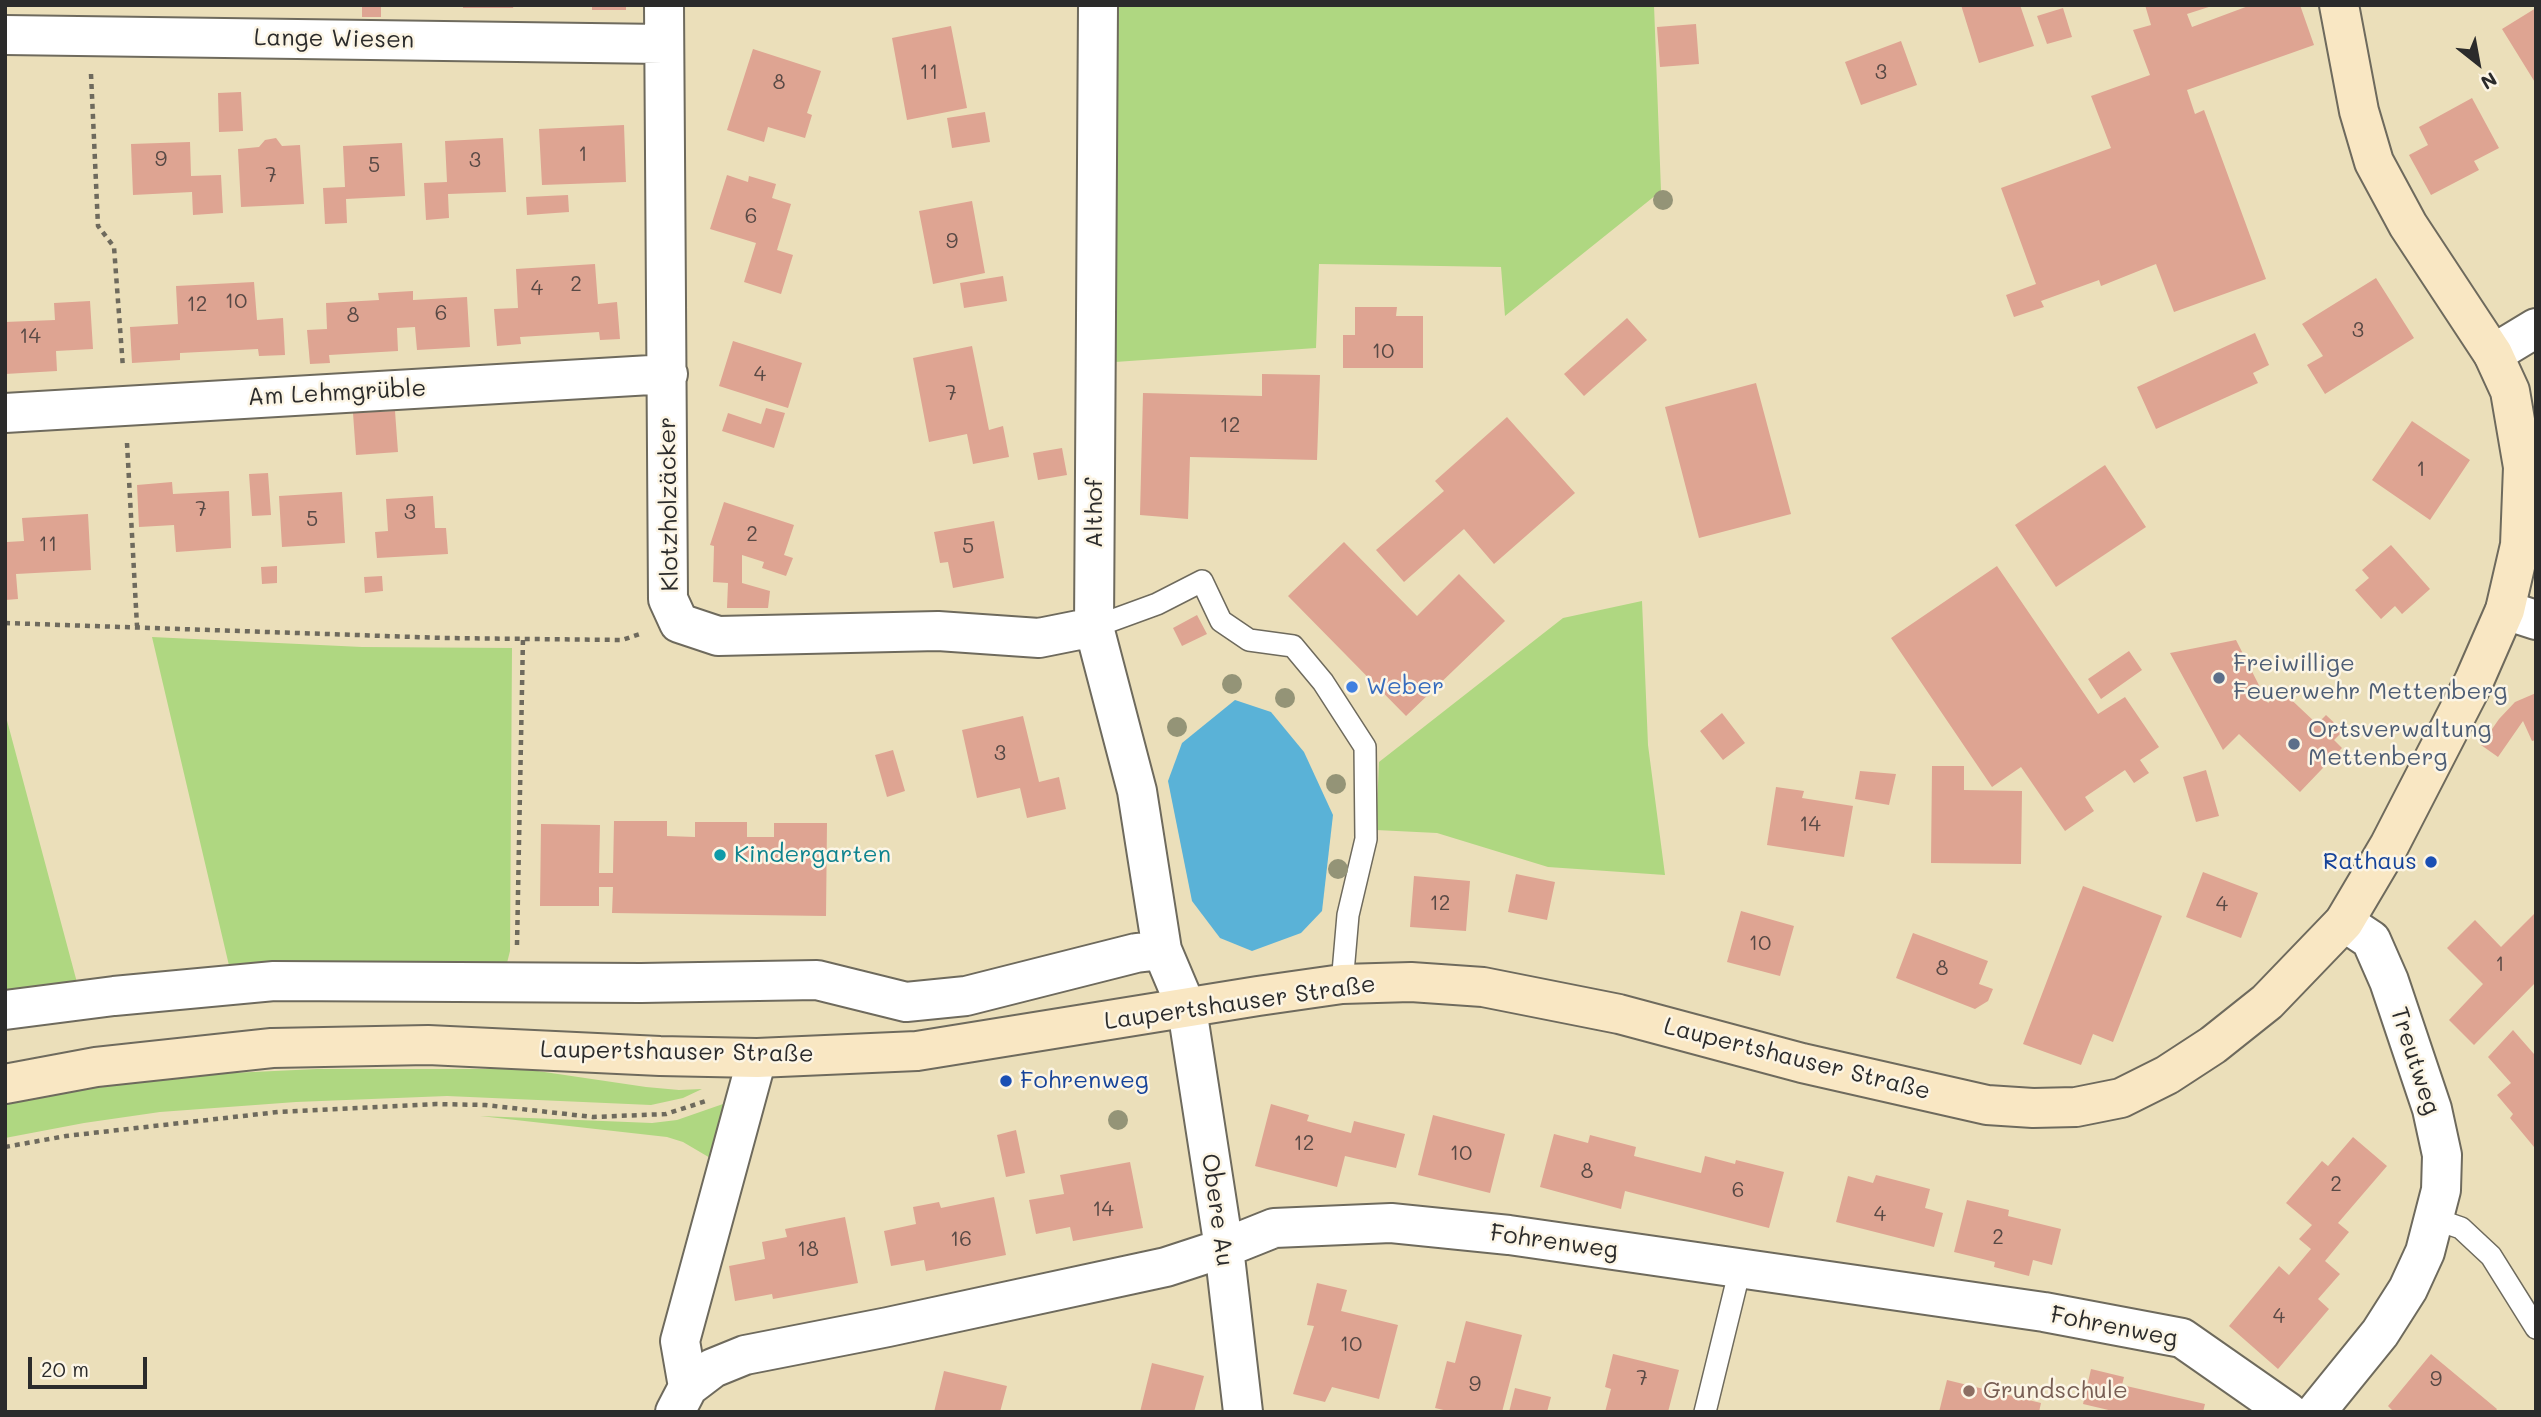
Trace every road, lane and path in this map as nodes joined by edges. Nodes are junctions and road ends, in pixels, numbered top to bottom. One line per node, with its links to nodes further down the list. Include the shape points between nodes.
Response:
1 (664, 5): 6 (street, Klotzholzäcker)
2 (1098, 5): 16 (street, Althof)
3 (2339, 5): 8 (main road, Laupertshauser Straße, via 2359,111 2374,162 2408,225)
4 (5, 35): 5 (street, Lange Wiesen)
5 (95, 36): 6 (street, Lange Wiesen); 10 (path, via 90,59 98,226 114,247)
6 (663, 44): 9 (street, Klotzholzäcker)
7 (2536, 328): 8 (street)
8 (2493, 354): 12 (main road, Laupertshauser Straße, via 2510,391 2523,467)
9 (668, 374): 10 (street, Am Lehmgrüble); 14 (street, Klotzholzäcker, via 668,598)
10 (125, 405): 11 (street, Am Lehmgrüble); 15 (path)
11 (5, 414)
12 (2521, 615): 18 (main road, Laupertshauser Straße, via 2474,681 2389,846)
13 (5, 623): 15 (path)
14 (679, 623): 16 (street, Klotzholzäcker, via 718,636 937,631 1039,638); 17 (path, via 621,640)
15 (137, 626): 17 (path)
16 (1094, 627): 19 (street, Althof, via 1138,791); 21 (lane, via 1157,604 1202,581 1221,621 1249,640 1293,646 1323,682 1365,747 1366,839 1348,915)
17 (523, 638): 20 (path)
18 (2344, 922): 21 (main road, Laupertshauser Straße, via 2267,1002 2213,1045 2121,1098 2076,1107 1987,1105 1802,1063 1619,1014 1483,987); 27 (street, Treutweg, via 2371,940 2432,1109 2441,1155)
19 (1162, 950): 20 (street, via 966,996 906,1002 817,980); 22 (street, Althof)
20 (514, 981): 23 (street, via 274,981)
21 (1342, 984): 22 (main road, Laupertshauser Straße)
22 (1188, 1009): 25 (main road, Laupertshauser Straße, via 917,1051); 28 (street, Obere Au)
23 (5, 1010)
24 (5, 1084): 25 (main road, Laupertshauser Straße, via 96,1066 272,1048 428,1045 660,1056)
25 (747, 1091): 26 (path, via 666,1114 593,1117 436,1104 278,1111); 31 (street, via 680,1342)
26 (5, 1147)
27 (2435, 1219): 30 (lane, via 2462,1228 2491,1256); 35 (street, Treutweg, via 2408,1289 2380,1333)
28 (1224, 1248): 29 (street, Fohrenweg, via 1274,1228 1391,1223 1509,1235); 31 (street, Fohrenweg, via 1153,1269 745,1355 713,1368); 32 (street, Obere Au)
29 (1740, 1269): 33 (lane); 34 (street, Fohrenweg, via 2044,1312 2182,1338)
30 (2536, 1328)
31 (682, 1399)
32 (1243, 1412)
33 (1705, 1412)
34 (2288, 1412)
35 (2316, 1412)

